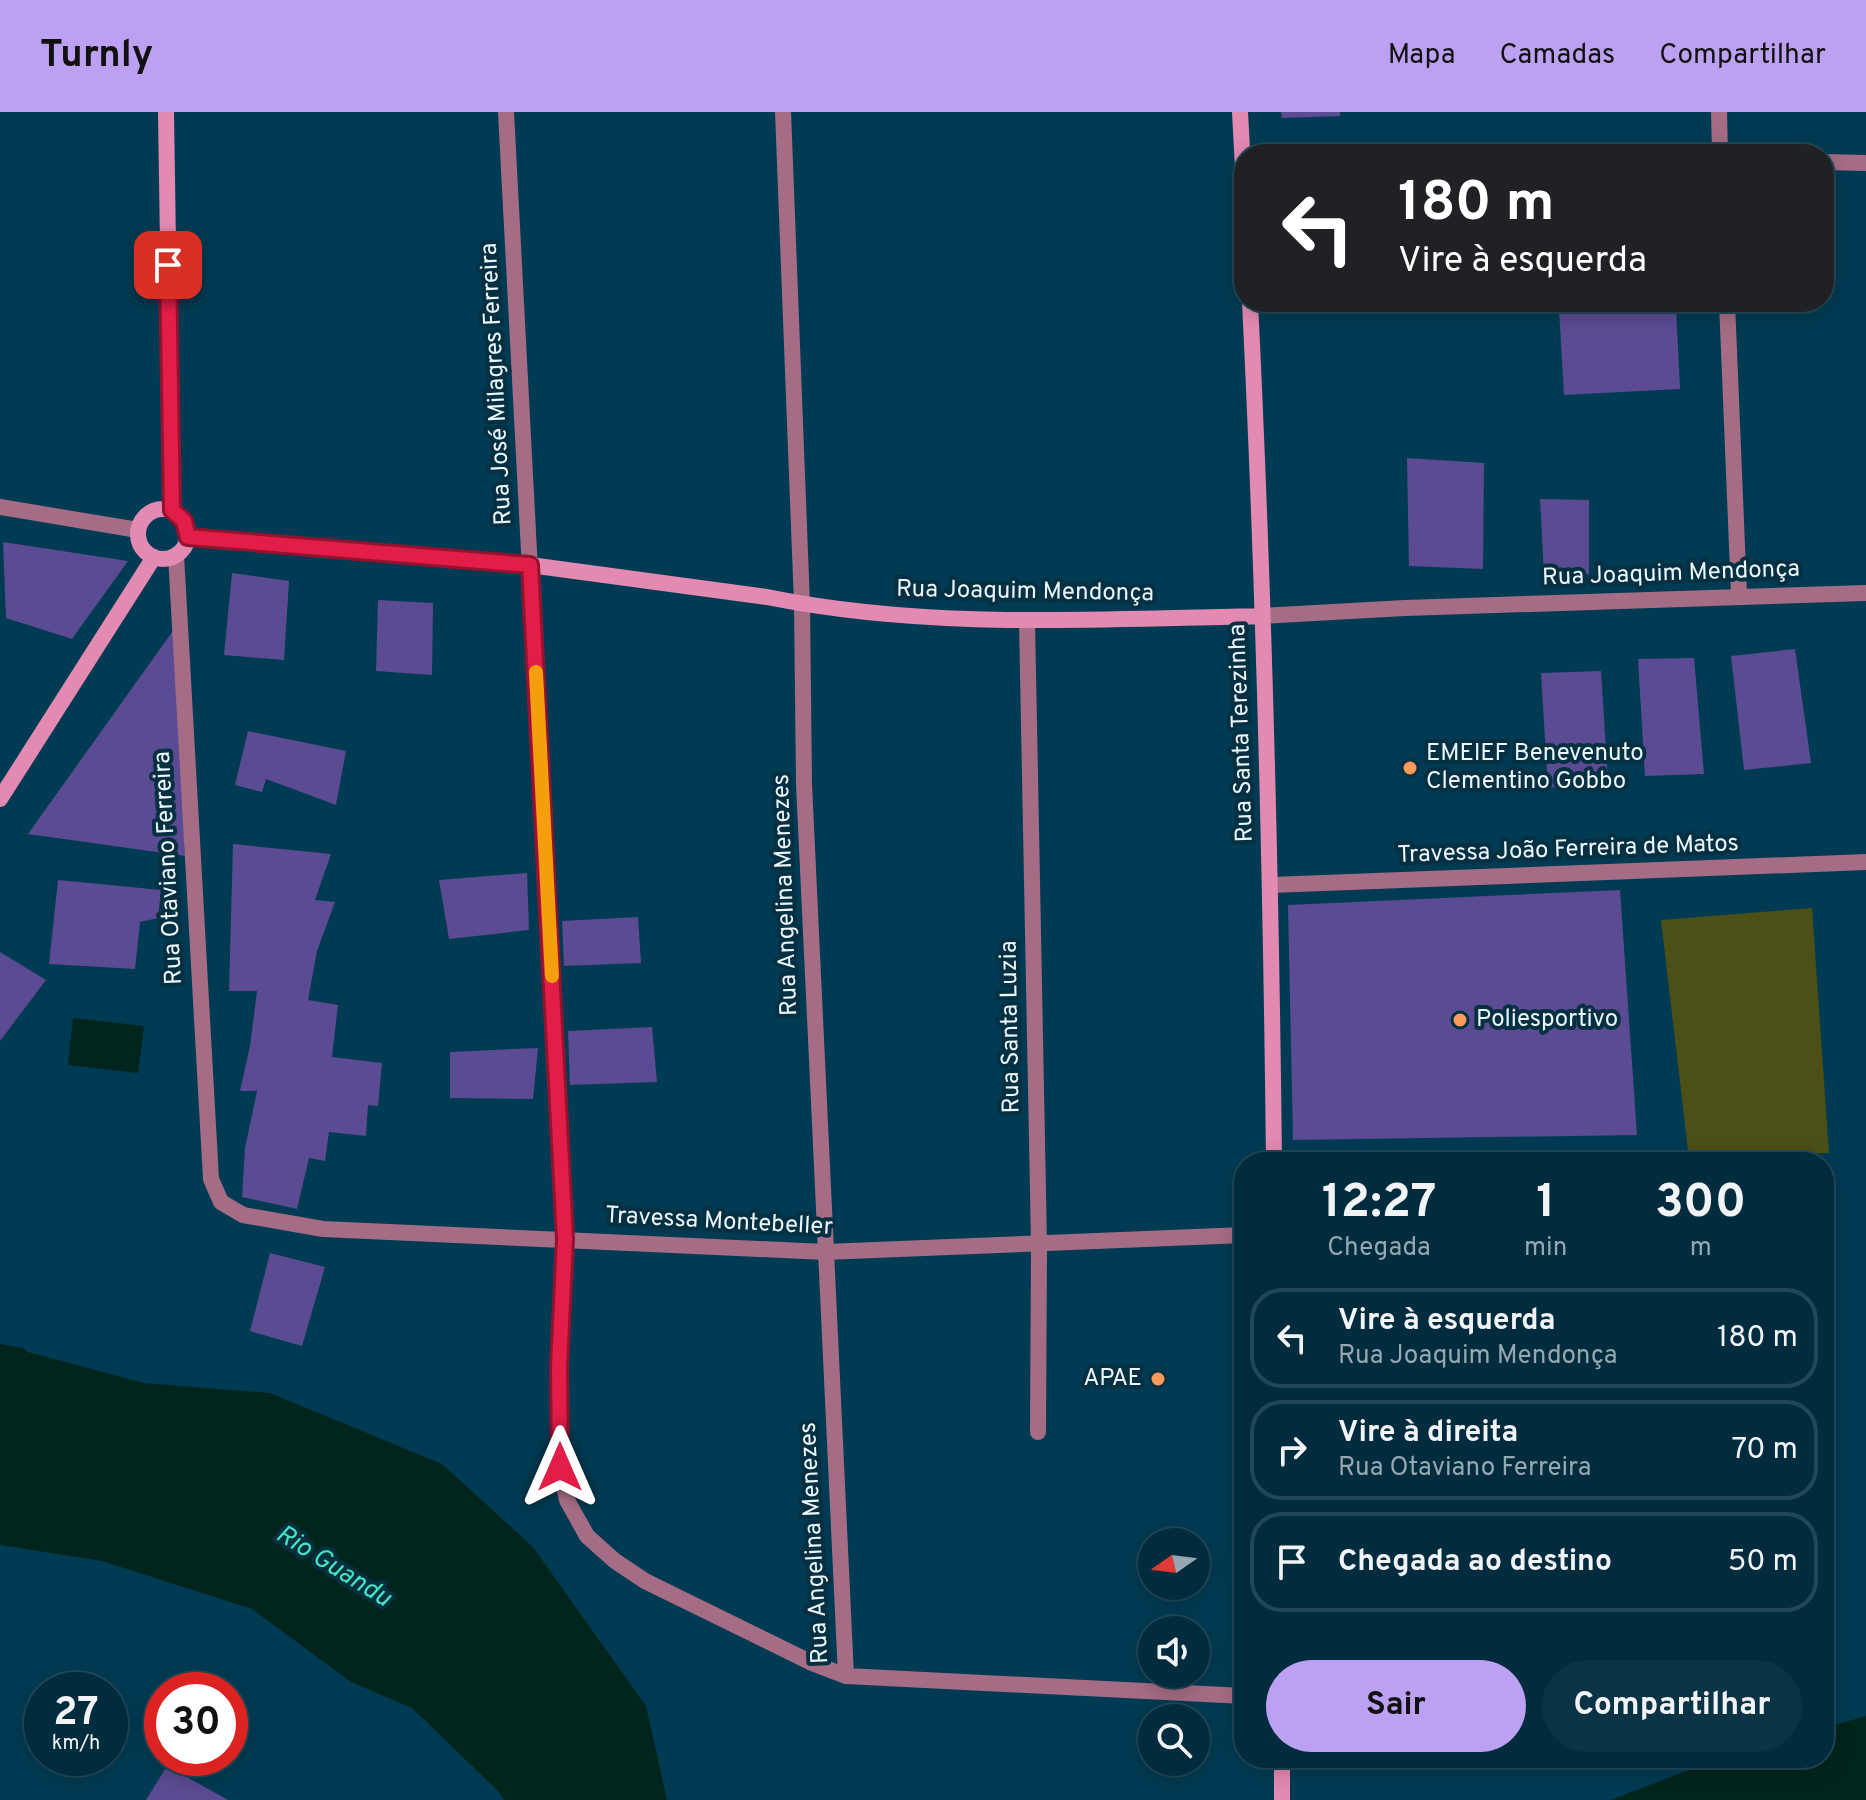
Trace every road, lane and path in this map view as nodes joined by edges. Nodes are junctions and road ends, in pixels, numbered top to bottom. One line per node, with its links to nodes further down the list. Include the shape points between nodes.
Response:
1 (166, 112): 13 (street)
2 (506, 112): 18 (street, Rua José Milagres Ferreira)
3 (783, 112): 21 (street, Rua Angelina Menezes)
4 (1240, 112): 6 (street)
5 (1719, 112): 7 (street)
6 (1242, 144)
7 (1720, 144)
8 (1834, 162): 9 (street)
9 (1866, 163)
10 (1250, 312): 22 (street, Rua Santa Terezinha)
11 (1727, 312): 20 (street)
12 (0, 507): 14 (street)
13 (172, 510): 14 (street, via 154,510); 15 (street, via 184,521)
14 (138, 530): 17 (street, via 142,547)
15 (188, 537): 16 (street); 18 (street, Rua Joaquim Mendonça)
16 (176, 555): 17 (street); 28 (street, Rua Otaviano Ferreira)
17 (154, 557): 24 (street)
18 (530, 565): 21 (street, Rua Joaquim Mendonça); 30 (street, Rua José Milagres Ferreira)
19 (1866, 593): 20 (street, Rua Joaquim Mendonça)
20 (1739, 595): 22 (street, Rua Joaquim Mendonça)
21 (802, 604): 23 (street, Rua Joaquim Mendonça, via 925,618); 32 (street, Rua Angelina Menezes, via 804,784)
22 (1262, 616): 23 (street, Rua Joaquim Mendonça); 26 (street, Rua Santa Terezinha)
23 (1027, 621): 31 (street, Rua Santa Luzia)
24 (0, 799)
25 (1866, 862): 26 (street, Travessa João Ferreira de Matos)
26 (1271, 885): 27 (street, Rua Santa Terezinha)
27 (1274, 1152)
28 (211, 1179): 30 (street, Travessa Montebeller, via 221,1202 243,1215 285,1224)
29 (1234, 1235): 31 (street, Travessa Montebeller)
30 (565, 1239): 32 (street, Travessa Montebeller); 34 (street, Rua José Milagres Ferreira, via 560,1467 567,1500 587,1536 645,1581)
31 (1039, 1245): 32 (street, Travessa Montebeller); 33 (street, Rua Santa Luzia)
32 (825, 1252): 34 (street, Rua Angelina Menezes)
33 (1038, 1432)
34 (846, 1676): 35 (street, Rua José Milagres Ferreira)
35 (1234, 1695)
36 (1282, 1768): 37 (street)
37 (1282, 1800)

